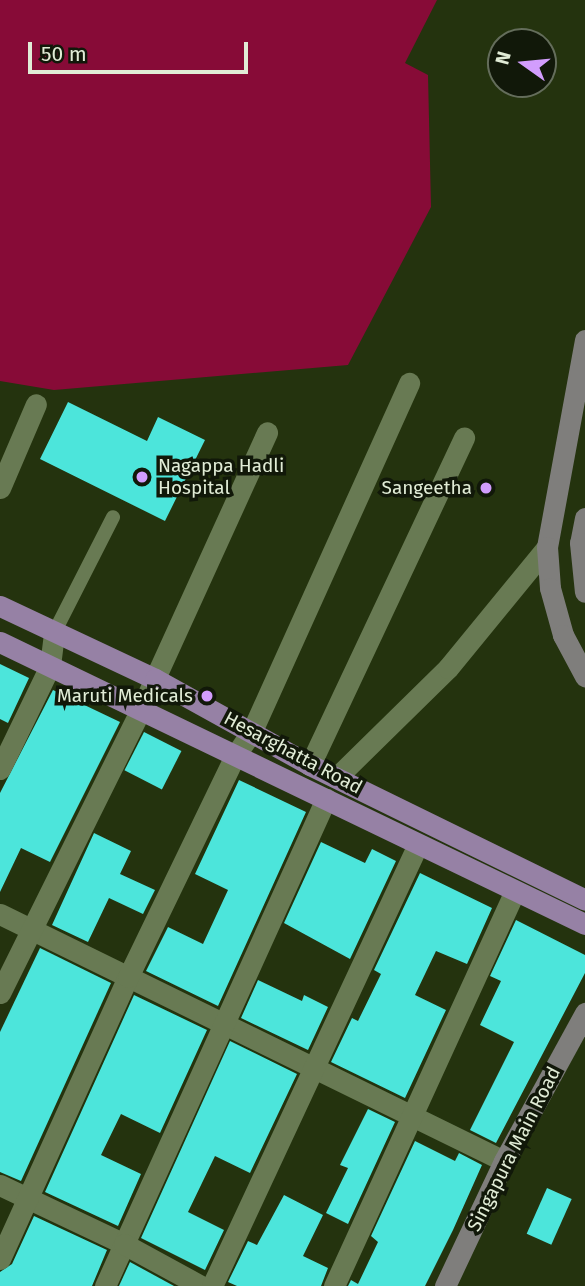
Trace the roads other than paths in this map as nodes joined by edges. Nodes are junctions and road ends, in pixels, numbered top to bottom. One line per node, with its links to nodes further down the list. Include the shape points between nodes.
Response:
1 (585, 340): 9 (main road)
2 (409, 383): 18 (street)
3 (36, 404): 6 (street)
4 (267, 432): 16 (street)
5 (464, 437): 20 (street)
6 (0, 488)
7 (113, 517): 12 (lane)
8 (585, 518): 10 (main road, via 580,543)
9 (547, 547): 15 (main road, via 550,588 560,623); 22 (street, via 448,668)
10 (585, 592)
11 (0, 606): 12 (main road, Hesarghatta Road)
12 (54, 633): 14 (street); 16 (main road, Hesarghatta Road)
13 (0, 642): 14 (main road, Hesarghatta Road)
14 (50, 666): 17 (main road, Hesarghatta Road); 21 (street)
15 (585, 676)
16 (155, 679): 17 (street); 18 (main road, Hesarghatta Road)
17 (141, 709): 19 (main road, Hesarghatta Road); 29 (street)
18 (252, 732): 19 (street); 20 (main road, Hesarghatta Road)
19 (235, 755): 23 (main road, Hesarghatta Road); 30 (street)
20 (310, 765): 22 (main road, Hesarghatta Road)
21 (0, 769)
22 (337, 777): 26 (main road, Hesarghatta Road)
23 (327, 799): 24 (main road, Hesarghatta Road); 33 (street)
24 (418, 845): 25 (main road, Hesarghatta Road); 34 (street)
25 (514, 892): 28 (main road, Hesarghatta Road); 35 (street)
26 (585, 900)
27 (0, 914): 29 (street)
28 (585, 924)
29 (31, 929): 30 (street); 31 (street)
30 (128, 977): 33 (street); 38 (street)
31 (0, 993)
32 (585, 1013): 36 (main road, Singapura Main Road)
33 (224, 1024): 34 (street); 39 (street)
34 (314, 1068): 35 (street); 43 (street)
35 (414, 1117): 36 (street); 44 (street)
36 (504, 1161): 45 (main road, Singapura Main Road)
37 (0, 1185): 38 (street)
38 (28, 1199): 39 (street); 40 (street)
39 (124, 1244): 41 (street); 42 (street)
40 (0, 1259)
41 (105, 1286)
42 (201, 1286)
43 (212, 1286)
44 (334, 1286)
45 (445, 1286)

